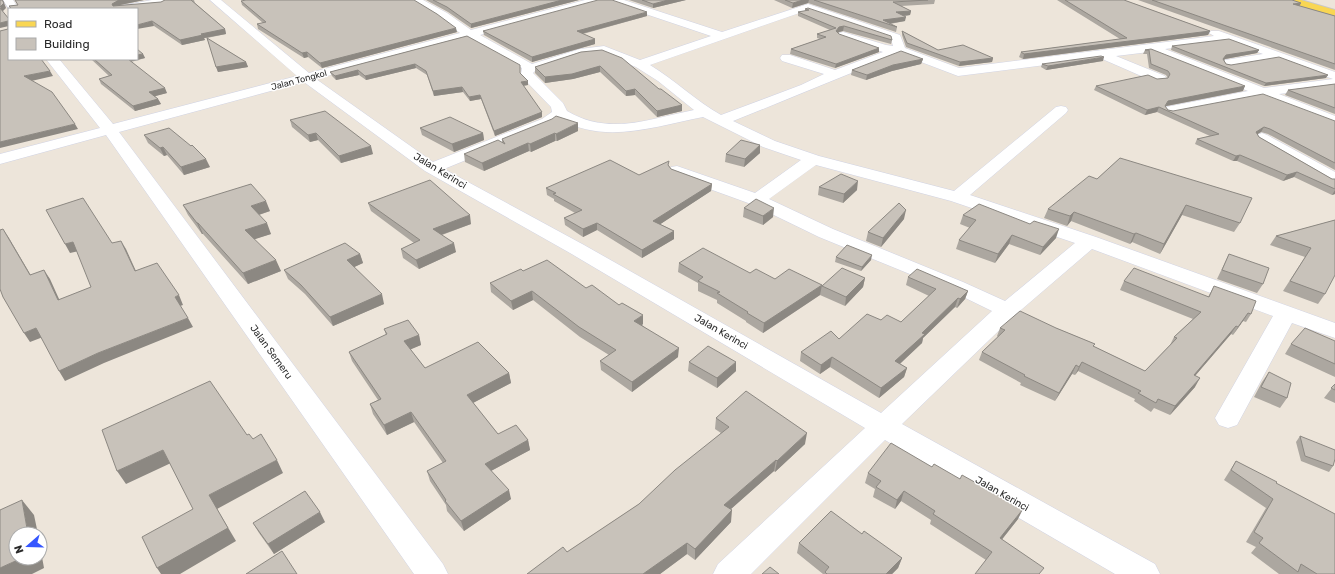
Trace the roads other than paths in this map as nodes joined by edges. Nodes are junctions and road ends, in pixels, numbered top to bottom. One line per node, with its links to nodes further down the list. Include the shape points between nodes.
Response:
1 (168, 0): 7 (street)
2 (215, 0): 25 (street, Jalan Kerinci)
3 (416, 0): 10 (street)
4 (597, 0): 10 (street, Jalan Tongkol)
5 (614, 0): 12 (street)
6 (1289, 0): 8 (main road)
7 (125, 8)
8 (1335, 13)
9 (1206, 30): 13 (street)
10 (468, 33): 22 (street); 25 (street, Jalan Tongkol)
11 (843, 35): 15 (street, via 885,49)
12 (722, 36): 15 (street, via 810,7 896,37); 21 (street)
13 (1228, 38): 14 (street); 17 (street)
14 (1148, 47): 16 (street); 28 (street)
15 (900, 50): 16 (street, via 958,72); 23 (street)
16 (1102, 54): 26 (street)
17 (1280, 56): 20 (street); 24 (street)
18 (786, 58): 23 (street)
19 (53, 60): 35 (street, Jalan Semeru)
20 (1229, 63)
21 (640, 64): 22 (street, via 598,50); 31 (street, via 663,78)
22 (531, 68): 32 (street, via 527,70 527,74 558,106)
23 (834, 74): 33 (street, via 806,88)
24 (1335, 76)
25 (307, 78): 35 (street, Jalan Tongkol); 39 (street, Jalan Kerinci)
26 (1160, 79)
27 (1335, 83): 28 (street)
28 (1264, 92): 30 (street); 34 (street)
29 (1061, 110): 42 (street)
30 (1171, 110)
31 (705, 112): 32 (street, via 608,130 587,126); 33 (street)
32 (560, 113): 39 (street, via 547,122)
33 (720, 121): 38 (street, via 768,144)
34 (1335, 121)
35 (110, 130): 37 (street, Jalan Tongkol); 52 (street, Jalan Semeru)
36 (1262, 138): 41 (street)
37 (0, 159)
38 (813, 159): 42 (street); 43 (street)
39 (431, 168): 51 (street, Jalan Kerinci, via 577,249)
40 (677, 171): 43 (street)
41 (1335, 179)
42 (957, 196): 44 (street)
43 (757, 200): 45 (street, via 826,233 956,286)
44 (1088, 241): 45 (street); 46 (street)
45 (1007, 310): 51 (street)
46 (1286, 314): 48 (street); 50 (street)
47 (1335, 316): 48 (street)
48 (1312, 322): 49 (street)
49 (1335, 331)
50 (1228, 418)
51 (883, 426): 53 (street); 54 (street, Jalan Kerinci)
52 (432, 574)
53 (729, 574)
54 (1144, 574)

